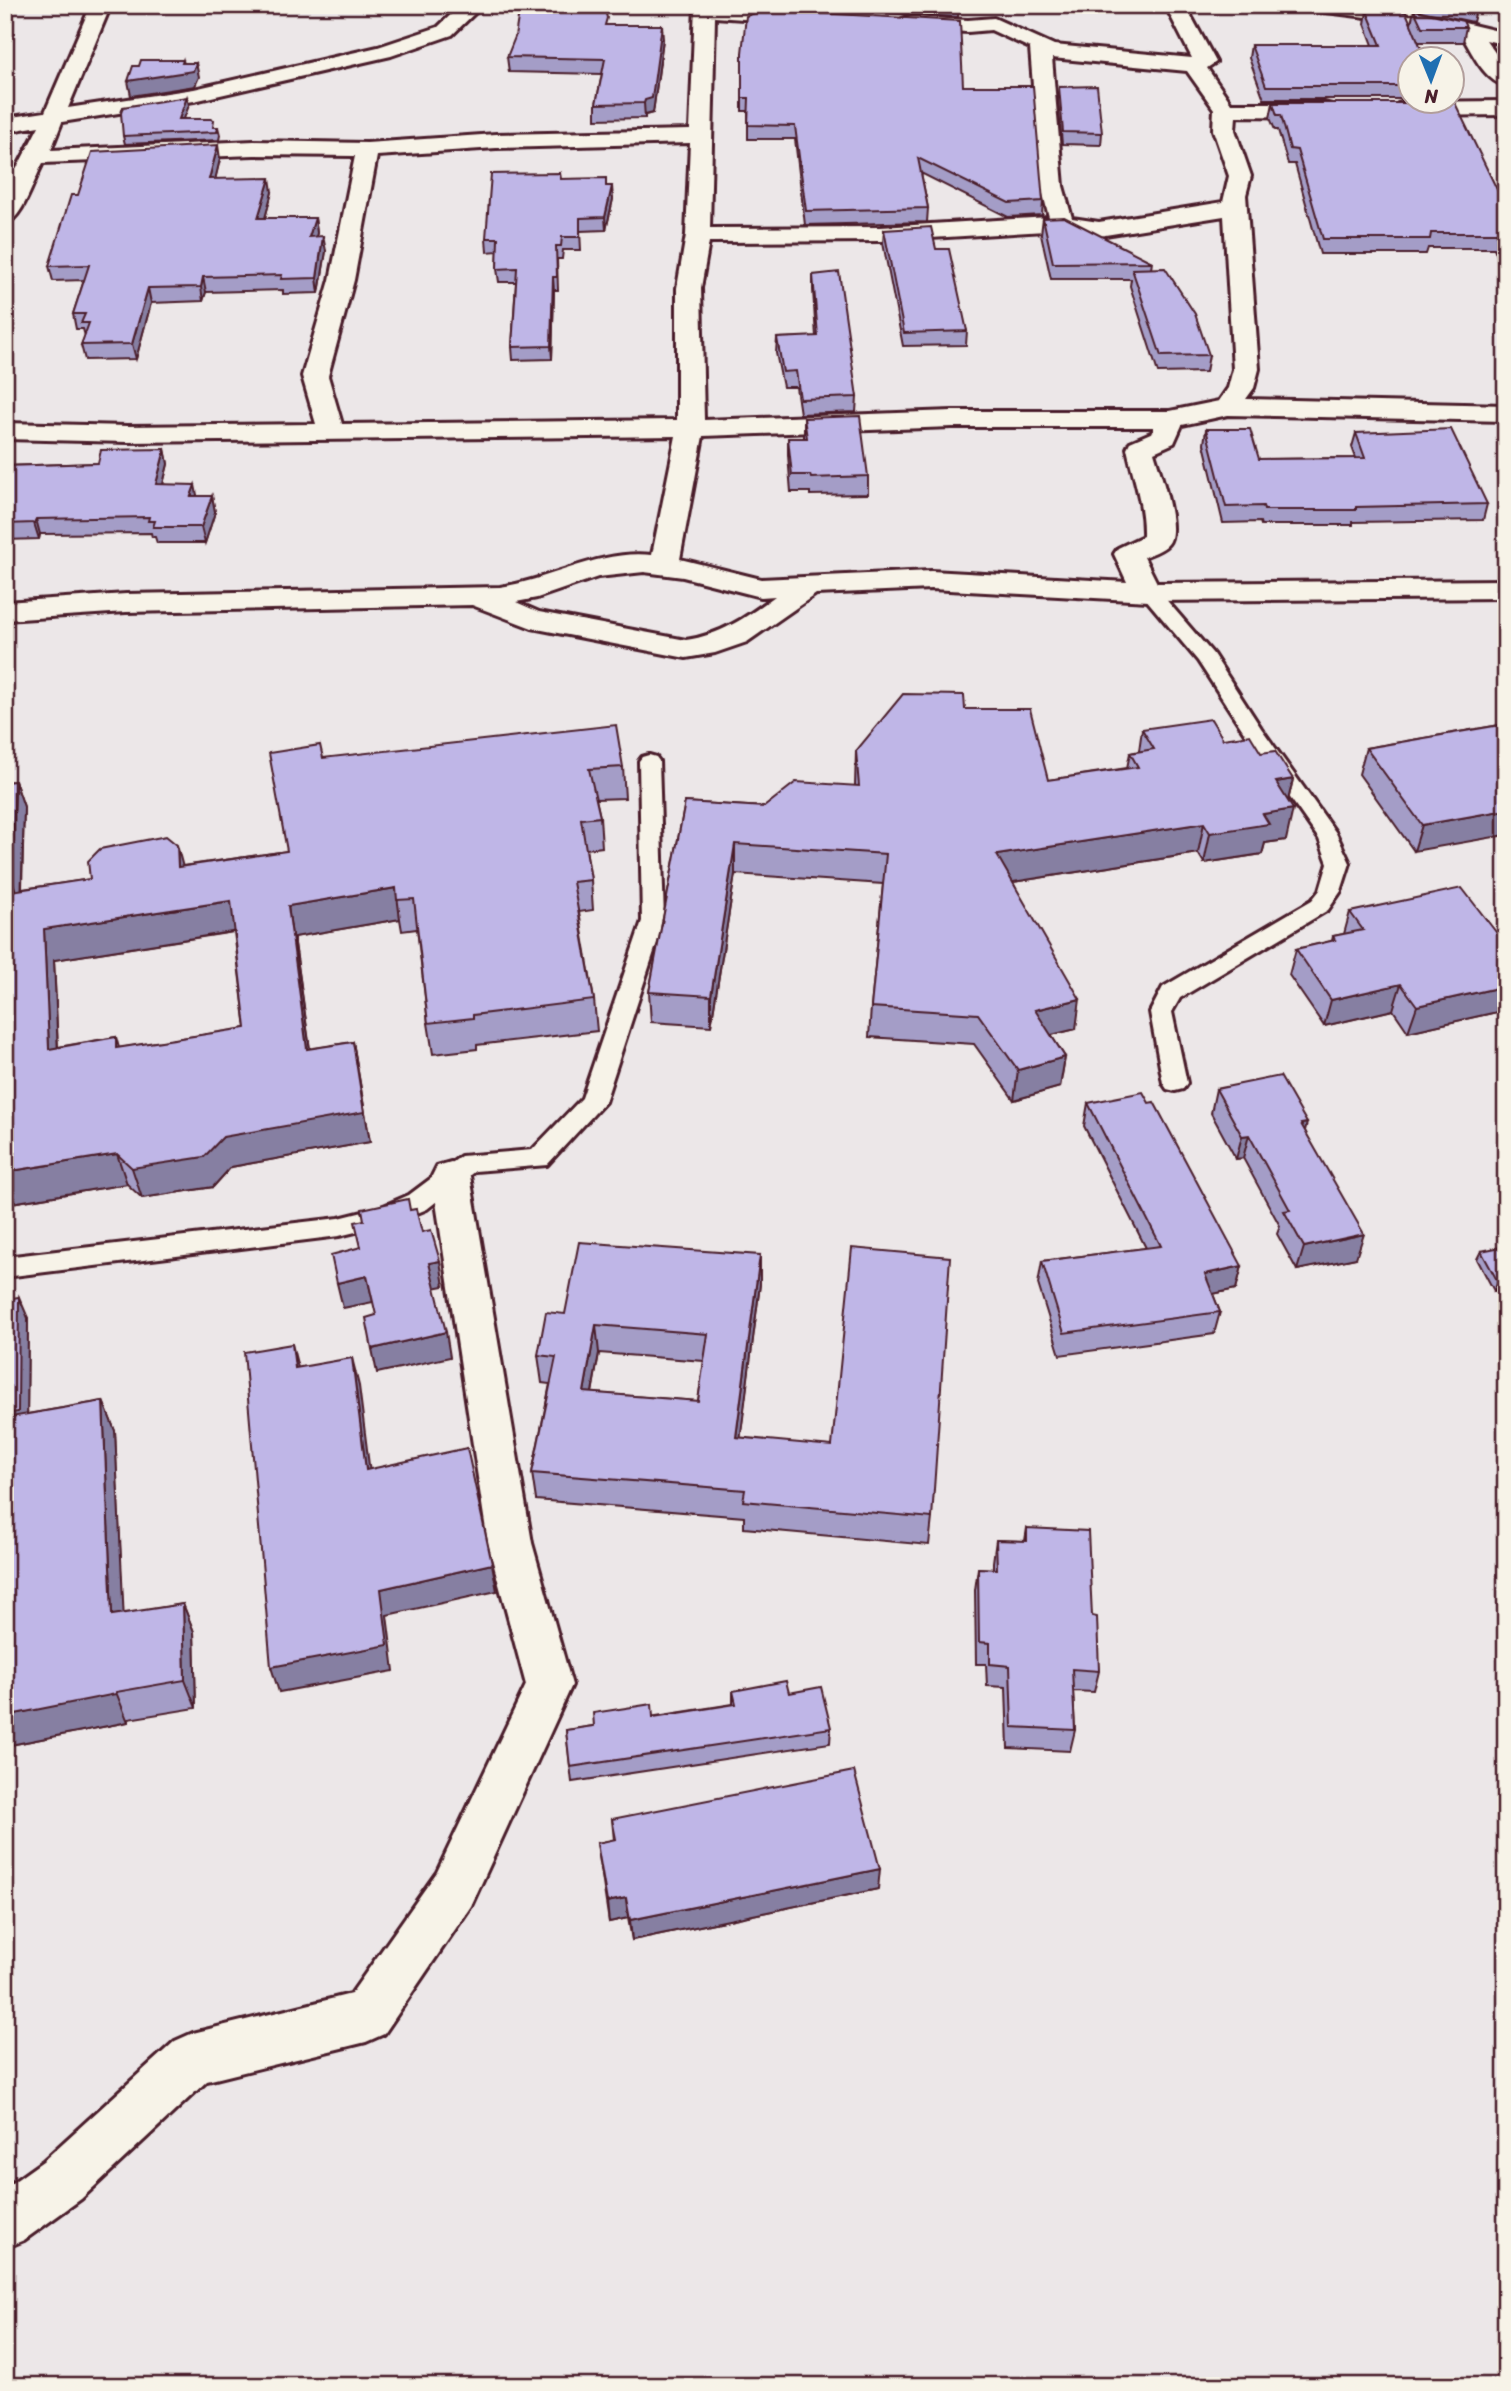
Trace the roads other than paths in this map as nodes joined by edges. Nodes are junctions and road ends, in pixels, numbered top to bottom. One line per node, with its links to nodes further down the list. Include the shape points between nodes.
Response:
1 (101, 5): 19 (street)
2 (473, 5): 19 (street, via 445,31 384,52 194,95)
3 (984, 5): 9 (street, via 970,8 975,16)
4 (1175, 5): 13 (street, via 1194,49 1205,62)
5 (1318, 5): 10 (street)
6 (705, 8): 7 (street); 21 (street)
7 (821, 18)
8 (885, 22): 9 (street)
9 (994, 24): 12 (street)
10 (1468, 29): 11 (street); 14 (street)
11 (1504, 31)
12 (1040, 45): 13 (street, via 1048,51); 27 (street, via 1052,186)
13 (1194, 65): 16 (street)
14 (1506, 80)
15 (1506, 108): 18 (street)
16 (1225, 109): 17 (street); 25 (street, via 1224,130 1240,176 1234,195)
17 (1349, 110)
18 (1386, 110)
19 (54, 119): 20 (street); 23 (street)
20 (5, 125)
21 (701, 136): 22 (street, via 496,141); 28 (street)
22 (367, 150): 23 (street, via 254,148); 34 (street, via 342,280 315,376)
23 (35, 157): 24 (street)
24 (12, 178): 26 (street, via 10,212)
25 (1236, 207): 27 (street, via 1099,229); 29 (street, via 1246,369 1241,388)
26 (5, 216)
27 (1062, 223): 28 (street, via 881,234)
28 (698, 235): 33 (street, via 689,288)
29 (1228, 407): 30 (street); 32 (street)
30 (1506, 413)
31 (1039, 418): 32 (street); 33 (street); 36 (street, via 1088,434 1118,434)
32 (1170, 419): 36 (street, via 1165,437)
33 (691, 428): 34 (street); 37 (street)
34 (331, 430): 35 (street)
35 (5, 431)
36 (1140, 449): 40 (street, via 1155,495 1157,540 1128,554)
37 (665, 563): 38 (street, via 752,587); 41 (street, via 594,569 527,592)
38 (807, 587): 40 (street, via 931,580); 41 (street, via 729,641 686,649 532,619)
39 (1506, 589): 40 (street)
40 (1149, 592): 44 (lane, via 1206,658 1329,838 1339,863 1330,891 1313,910 1171,993 1161,1012)
41 (479, 597): 42 (street, via 126,603)
42 (5, 611)
43 (649, 761): 45 (lane, via 653,921 593,1102 538,1159 470,1161)
44 (1175, 1083)
45 (451, 1176): 46 (lane, via 418,1202 339,1227); 47 (street, via 510,1543 549,1685 454,1889 366,2016 193,2059 62,2180)
46 (5, 1267)
47 (5, 2221)

